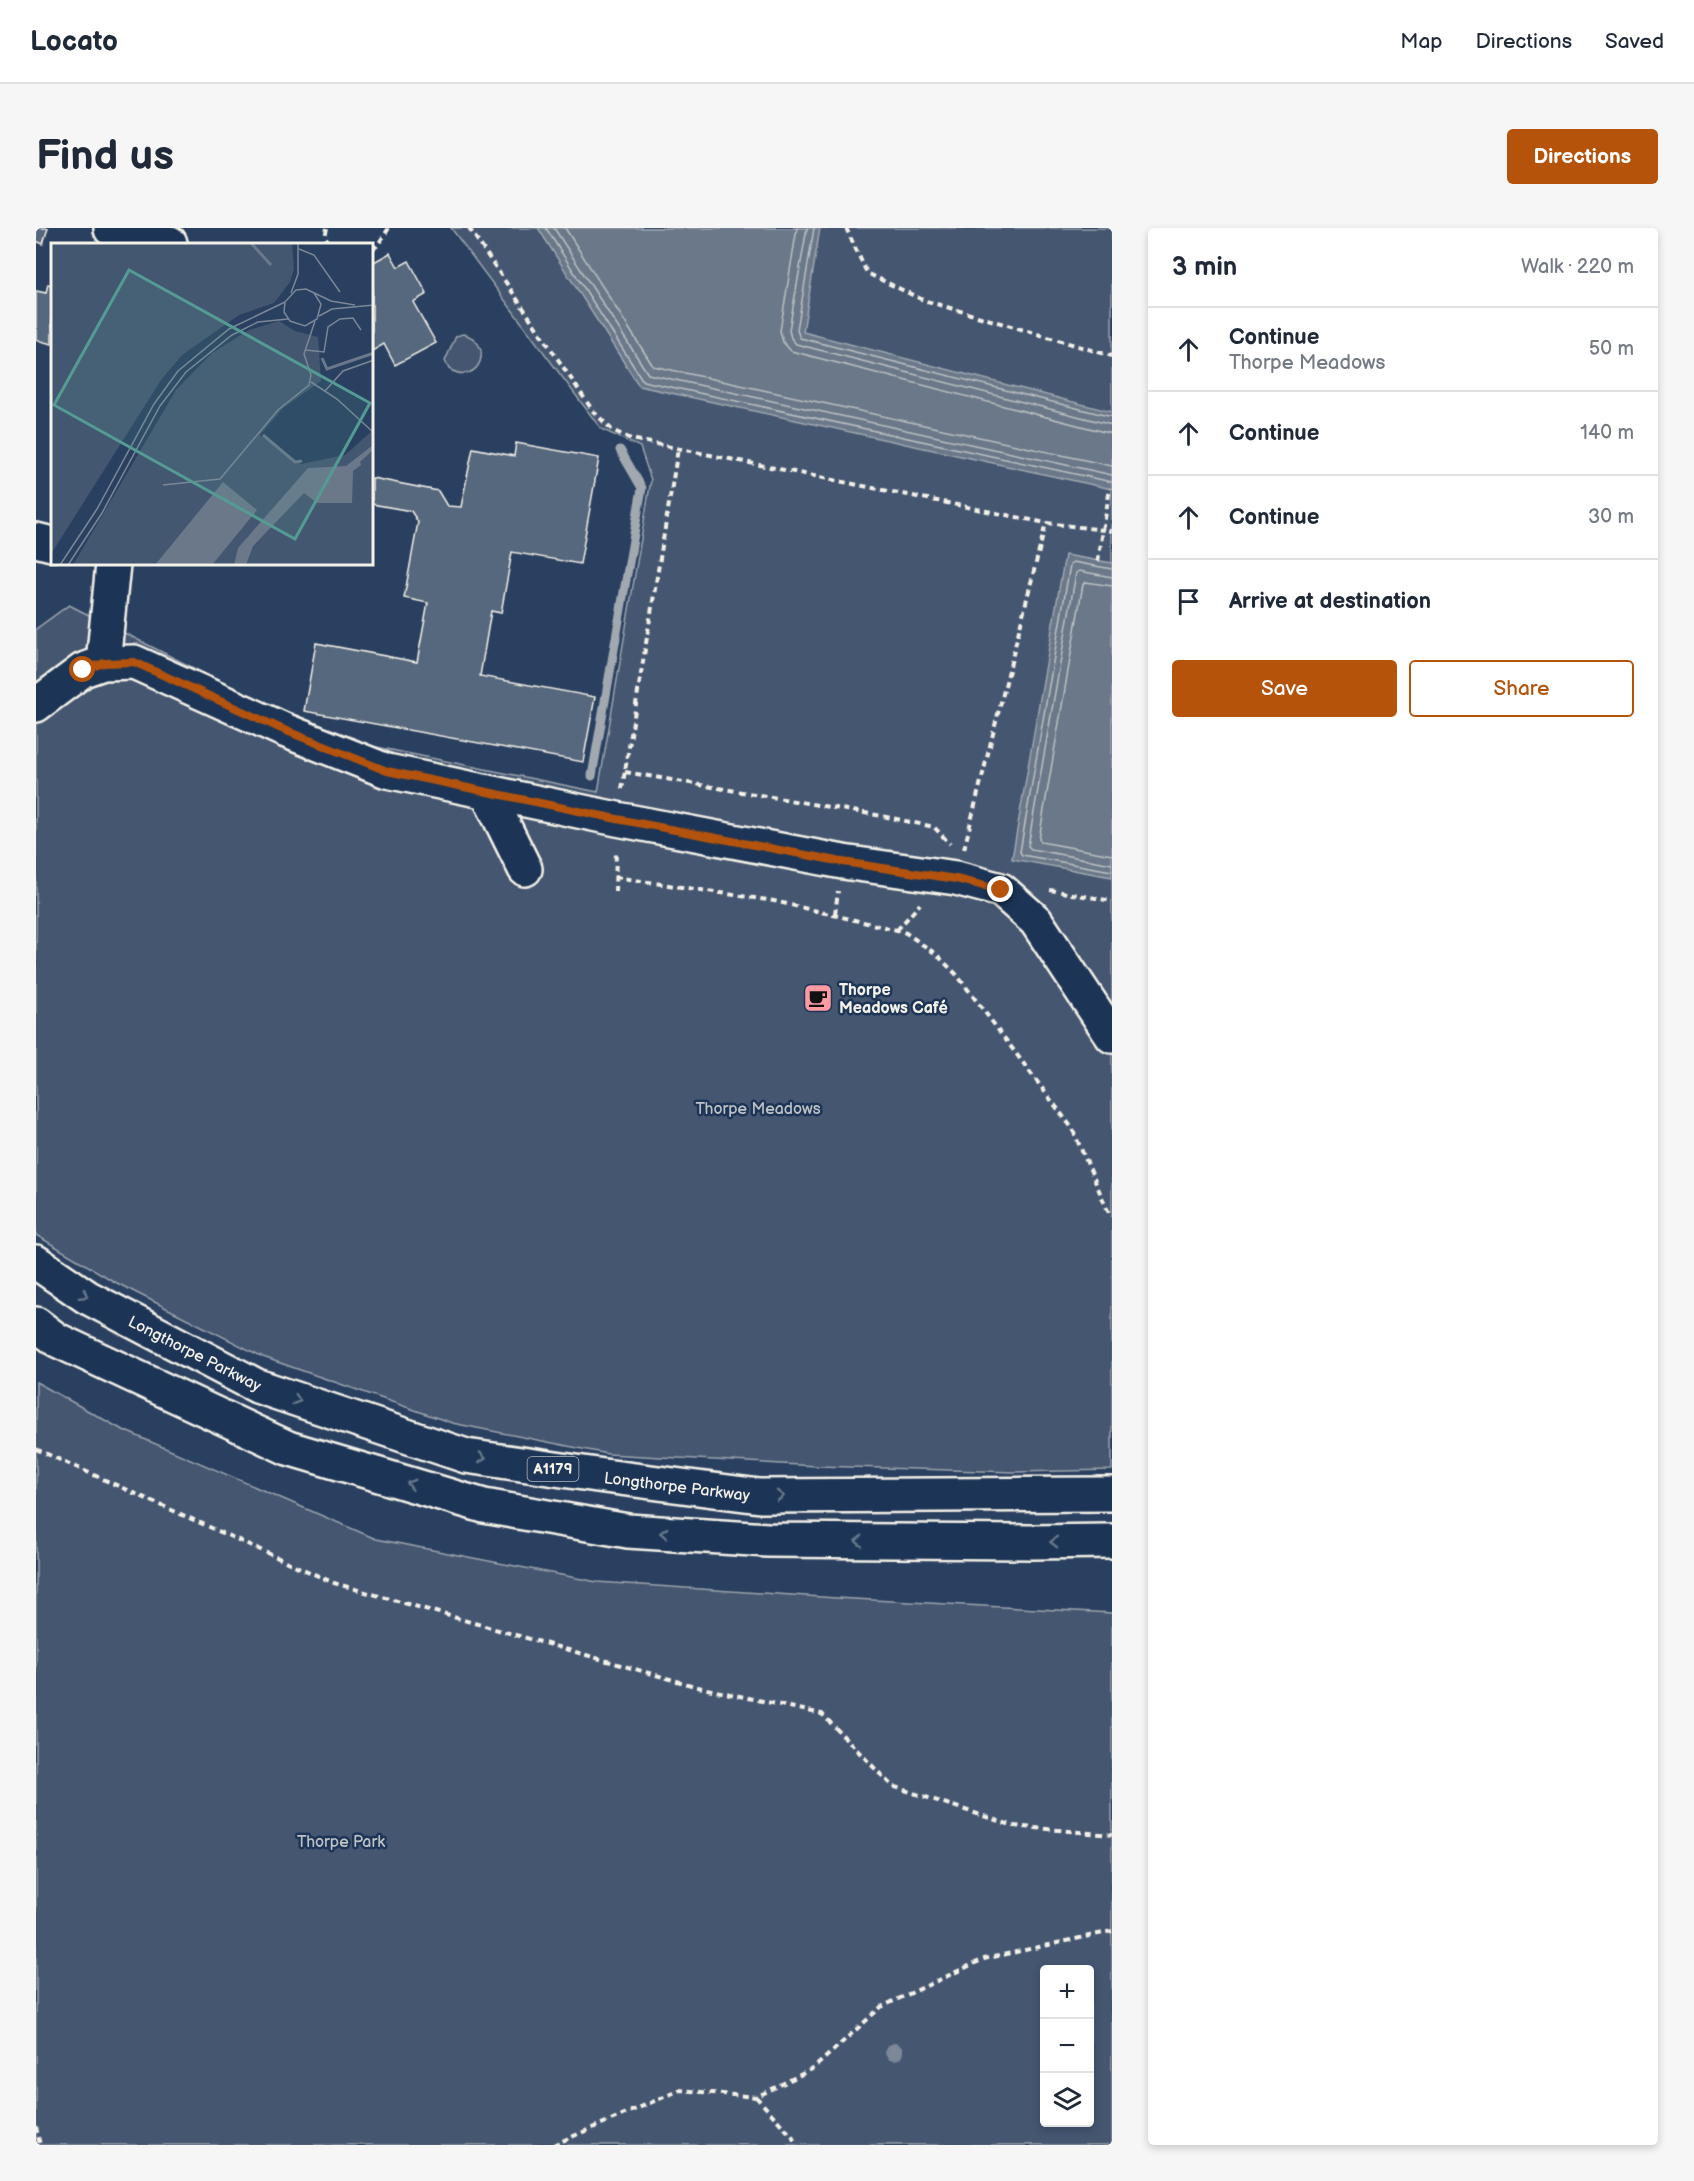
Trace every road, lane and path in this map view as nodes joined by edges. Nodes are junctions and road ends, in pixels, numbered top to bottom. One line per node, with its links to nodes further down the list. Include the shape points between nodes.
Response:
1 (327, 228): 7 (path, via 325,237)
2 (389, 228): 8 (path)
3 (469, 228): 10 (path, via 593,411 612,430 631,439)
4 (846, 228): 9 (path, via 867,273 923,300)
5 (109, 234): 6 (main road)
6 (171, 238)
7 (330, 243)
8 (374, 248)
9 (1112, 356)
10 (678, 449): 12 (path); 21 (path)
11 (1110, 488): 13 (path)
12 (1046, 523): 13 (path); 26 (path)
13 (1103, 530): 14 (path); 17 (path)
14 (1112, 531)
15 (36, 540): 16 (main road)
16 (51, 544)
17 (1098, 561)
18 (113, 566): 19 (main road)
19 (104, 663): 20 (main road, via 83,670); 22 (main road, via 134,662 284,730 387,771)
20 (36, 705)
21 (625, 772): 23 (path); 26 (path, via 934,827 956,851)
22 (487, 792): 23 (main road); 24 (main road)
23 (617, 819): 25 (path); 26 (main road)
24 (525, 869)
25 (615, 878): 28 (path); 31 (path, via 774,901 906,933 957,975 1072,1128)
26 (956, 879): 27 (main road)
27 (1001, 890): 29 (path, via 1029,886); 30 (main road, via 1036,921)
28 (615, 892)
29 (1112, 901)
30 (1112, 1036)
31 (1112, 1216)
32 (36, 1262): 35 (main road, Longthorpe Parkway / A1179, one-way to 35, via 87,1297 256,1386 466,1456 760,1496)
33 (36, 1324): 36 (main road, one-way to 33, via 768,1540 628,1531 484,1506 288,1448 57,1340)
34 (36, 1449): 37 (path, via 334,1583 698,1687 822,1714 892,1786 1014,1826)
35 (1112, 1494)
36 (1112, 1541)
37 (1112, 1834)
38 (1112, 1931): 39 (path, via 984,1959 912,1992 881,2007 814,2068)
39 (756, 2097): 42 (path, via 680,2090); 43 (path)
40 (36, 2127): 41 (path)
41 (40, 2145)
42 (553, 2145)
43 (796, 2145)

